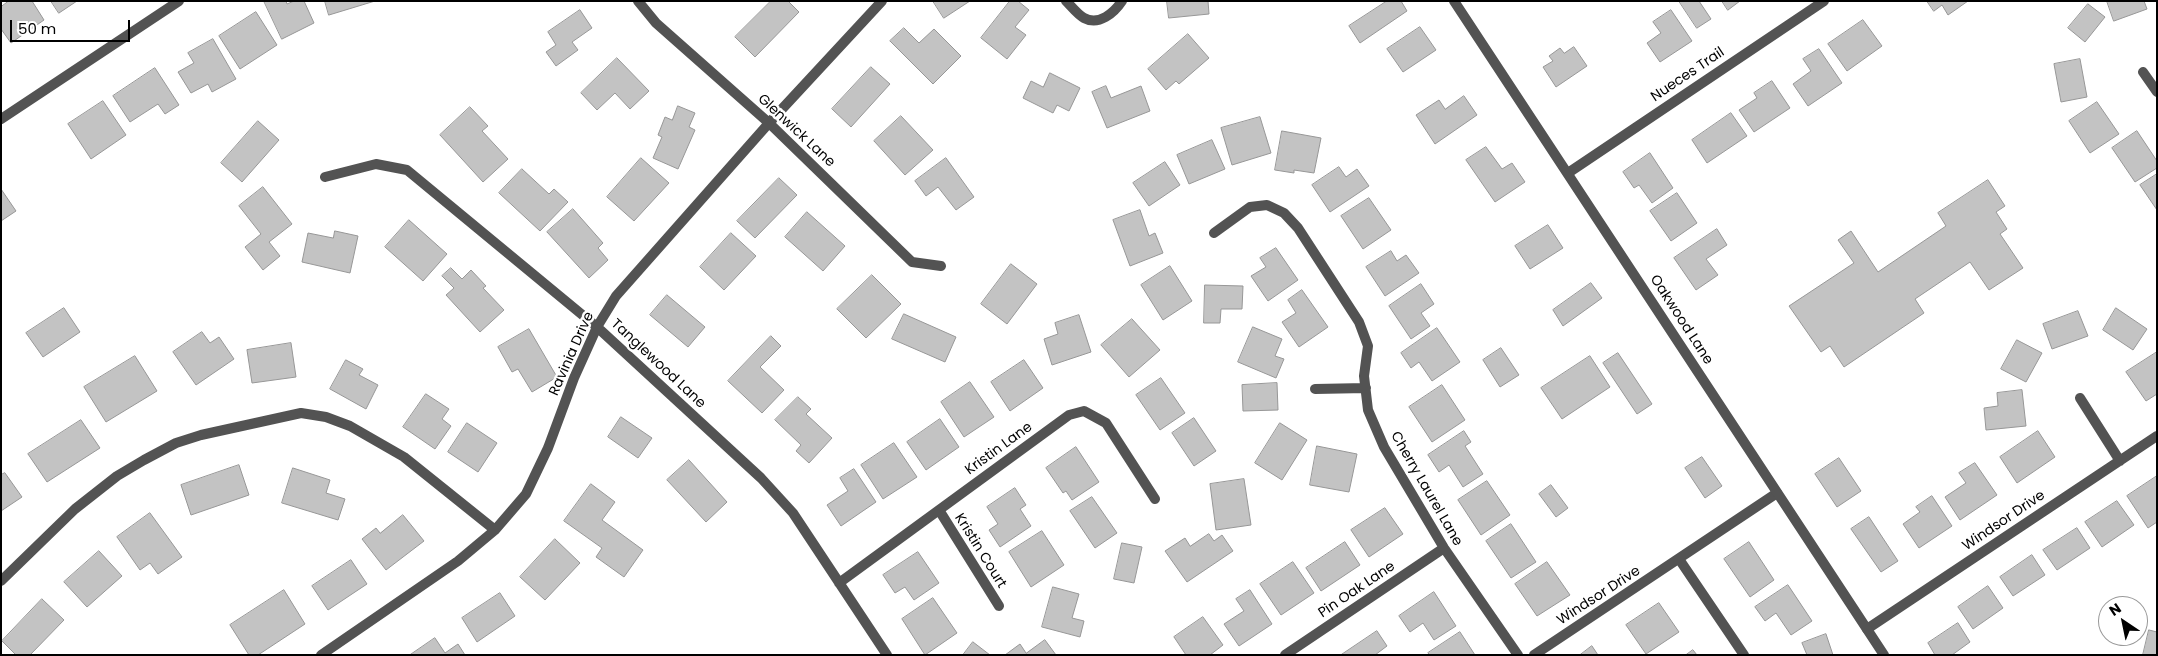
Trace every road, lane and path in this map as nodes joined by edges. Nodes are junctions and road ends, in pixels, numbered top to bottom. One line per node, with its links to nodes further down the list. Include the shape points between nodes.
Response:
1 (179, 1): 10 (street)
2 (638, 1): 11 (street, Glenwick Lane, via 656,23)
3 (882, 1): 11 (street, Ravinia Drive)
4 (1066, 1): 5 (street, via 1085,18 1102,20)
5 (1122, 1)
6 (1454, 1): 12 (street, Oakwood Lane)
7 (1824, 1): 12 (street, Nueces Trail)
8 (2143, 72): 9 (street)
9 (2157, 92)
10 (1, 119)
11 (769, 124): 15 (street, Glenwick Lane, via 912,262); 16 (street, Ravinia Drive, via 616,296)
12 (1568, 173): 22 (street, Oakwood Lane)
13 (325, 177): 16 (street, Tanglewood Lane, via 376,164 407,170)
14 (1214, 232): 17 (street, Cherry Laurel Lane, via 1250,207 1267,205 1284,213 1298,228 1359,322 1368,346 1364,376)
15 (941, 266)
16 (597, 327): 25 (street, Ravinia Drive, via 526,494); 29 (street, Tanglewood Lane, via 761,478 793,513)
17 (1366, 388): 18 (street); 26 (street, Cherry Laurel Lane, via 1368,410 1384,447)
18 (1315, 389)
19 (2080, 398): 21 (street)
20 (2157, 436): 21 (street, Windsor Drive)
21 (2120, 461): 31 (street, Windsor Drive)
22 (1778, 494): 27 (street, Windsor Drive); 31 (street, Oakwood Lane)
23 (1155, 499): 24 (street, Kristin Lane, via 1106,423 1084,411 1069,415)
24 (939, 510): 29 (street, Kristin Lane); 30 (street, Kristin Court)
25 (495, 530): 28 (street, via 404,457 350,426 326,416 301,413 201,435 176,443 144,460 117,476 75,509); 33 (street, Ravinia Drive, via 458,561)
26 (1444, 548): 32 (street, Pin Oak Lane); 35 (street, Cherry Laurel Lane)
27 (1679, 560): 36 (street, Windsor Drive); 37 (street)
28 (1, 581)
29 (839, 583): 34 (street, Tanglewood Lane)
30 (999, 606)
31 (1867, 629): 38 (street, Oakwood Lane)
32 (1288, 654)
33 (321, 655)
34 (887, 655)
35 (1518, 655)
36 (1534, 655)
37 (1744, 655)
38 (1884, 655)

